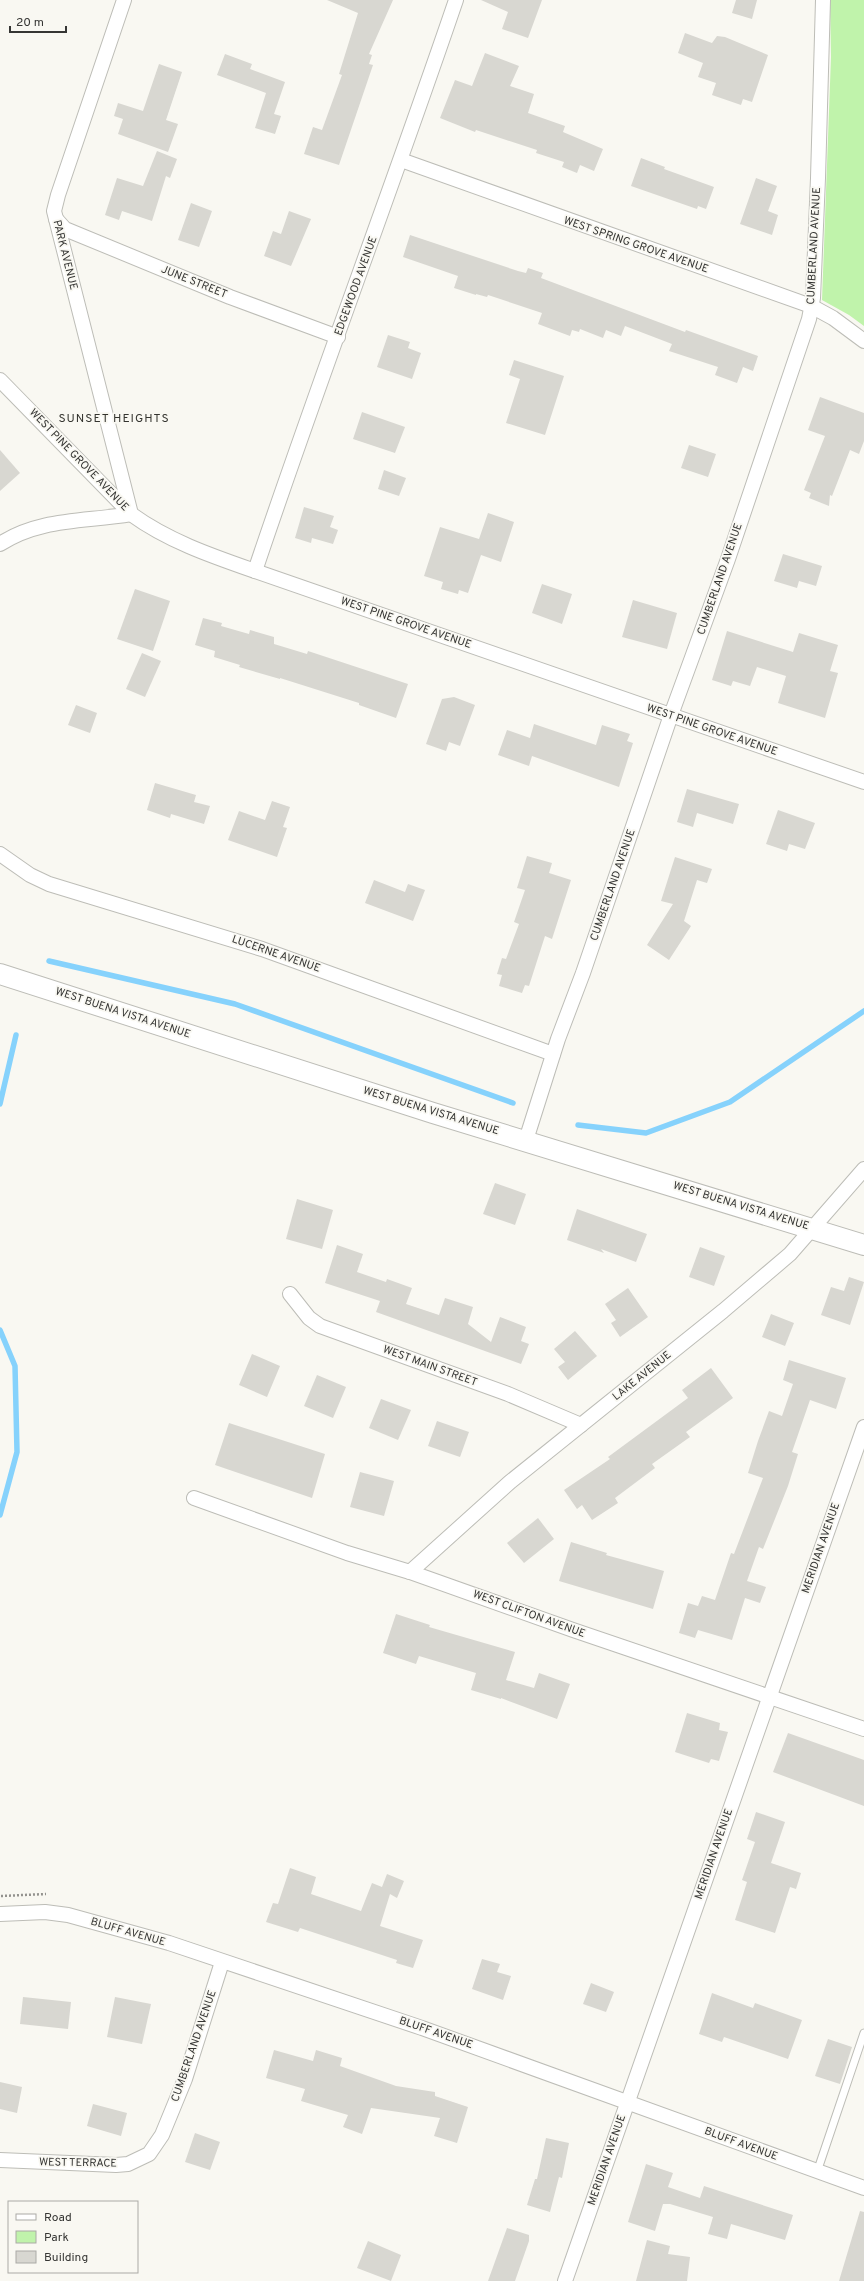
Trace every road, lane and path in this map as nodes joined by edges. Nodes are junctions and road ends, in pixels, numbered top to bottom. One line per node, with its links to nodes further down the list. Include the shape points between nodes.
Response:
1 (124, 0): 5 (street, PARK AVENUE, via 58,195 54,212)
2 (456, 0): 4 (street, EDGEWOOD AVENUE)
3 (823, 0): 6 (street, CUMBERLAND AVENUE, via 818,186)
4 (401, 160): 6 (street, WEST SPRING GROVE AVENUE); 7 (street, EDGEWOOD AVENUE)
5 (56, 219): 7 (street, JUNE STREET, via 65,229 230,297); 10 (street, PARK AVENUE)
6 (811, 306): 8 (street, WEST SPRING GROVE AVENUE, via 833,318); 13 (street, CUMBERLAND AVENUE, via 730,552)
7 (338, 337): 12 (street, EDGEWOOD AVENUE)
8 (864, 341)
9 (0, 380): 10 (street, WEST PINE GROVE AVENUE)
10 (131, 514): 11 (street, via 50,524 25,531); 12 (street, WEST PINE GROVE AVENUE, via 149,527 182,543)
11 (0, 544)
12 (255, 571): 13 (street, WEST PINE GROVE AVENUE)
13 (671, 715): 14 (street, WEST PINE GROVE AVENUE); 17 (street, CUMBERLAND AVENUE)
14 (864, 782)
15 (0, 854): 17 (street, LUCERNE AVENUE, via 30,875 49,884 262,949)
16 (0, 974): 18 (street, WEST BUENA VISTA AVENUE, via 426,1111)
17 (553, 1054): 18 (street, CUMBERLAND AVENUE)
18 (526, 1140): 20 (street, WEST BUENA VISTA AVENUE)
19 (864, 1169): 20 (street, LAKE AVENUE)
20 (814, 1228): 21 (street, WEST BUENA VISTA AVENUE); 23 (street, LAKE AVENUE, via 790,1254 723,1311)
21 (864, 1245)
22 (290, 1294): 23 (street, WEST MAIN STREET, via 308,1318 320,1326 508,1394)
23 (581, 1425): 27 (street, LAKE AVENUE, via 510,1482)
24 (864, 1426): 25 (street, MERIDIAN AVENUE)
25 (858, 1464): 28 (street, MERIDIAN AVENUE)
26 (194, 1498): 27 (street, WEST CLIFTON AVENUE, via 347,1553)
27 (410, 1572): 28 (street, WEST CLIFTON AVENUE)
28 (770, 1696): 29 (street, WEST CLIFTON AVENUE); 33 (street, MERIDIAN AVENUE)
29 (864, 1729)
30 (0, 1914): 31 (street, BLUFF AVENUE, via 45,1912 68,1915 155,1939)
31 (222, 1962): 33 (street, BLUFF AVENUE, via 422,2028); 34 (street, CUMBERLAND AVENUE, via 185,2079)
32 (864, 2033): 36 (lane)
33 (627, 2103): 36 (street, BLUFF AVENUE); 38 (street, MERIDIAN AVENUE)
34 (165, 2130): 35 (street, WEST TERRACE, via 148,2154 128,2164)
35 (0, 2160)
36 (817, 2172): 37 (street, BLUFF AVENUE)
37 (864, 2188)
38 (565, 2281)

